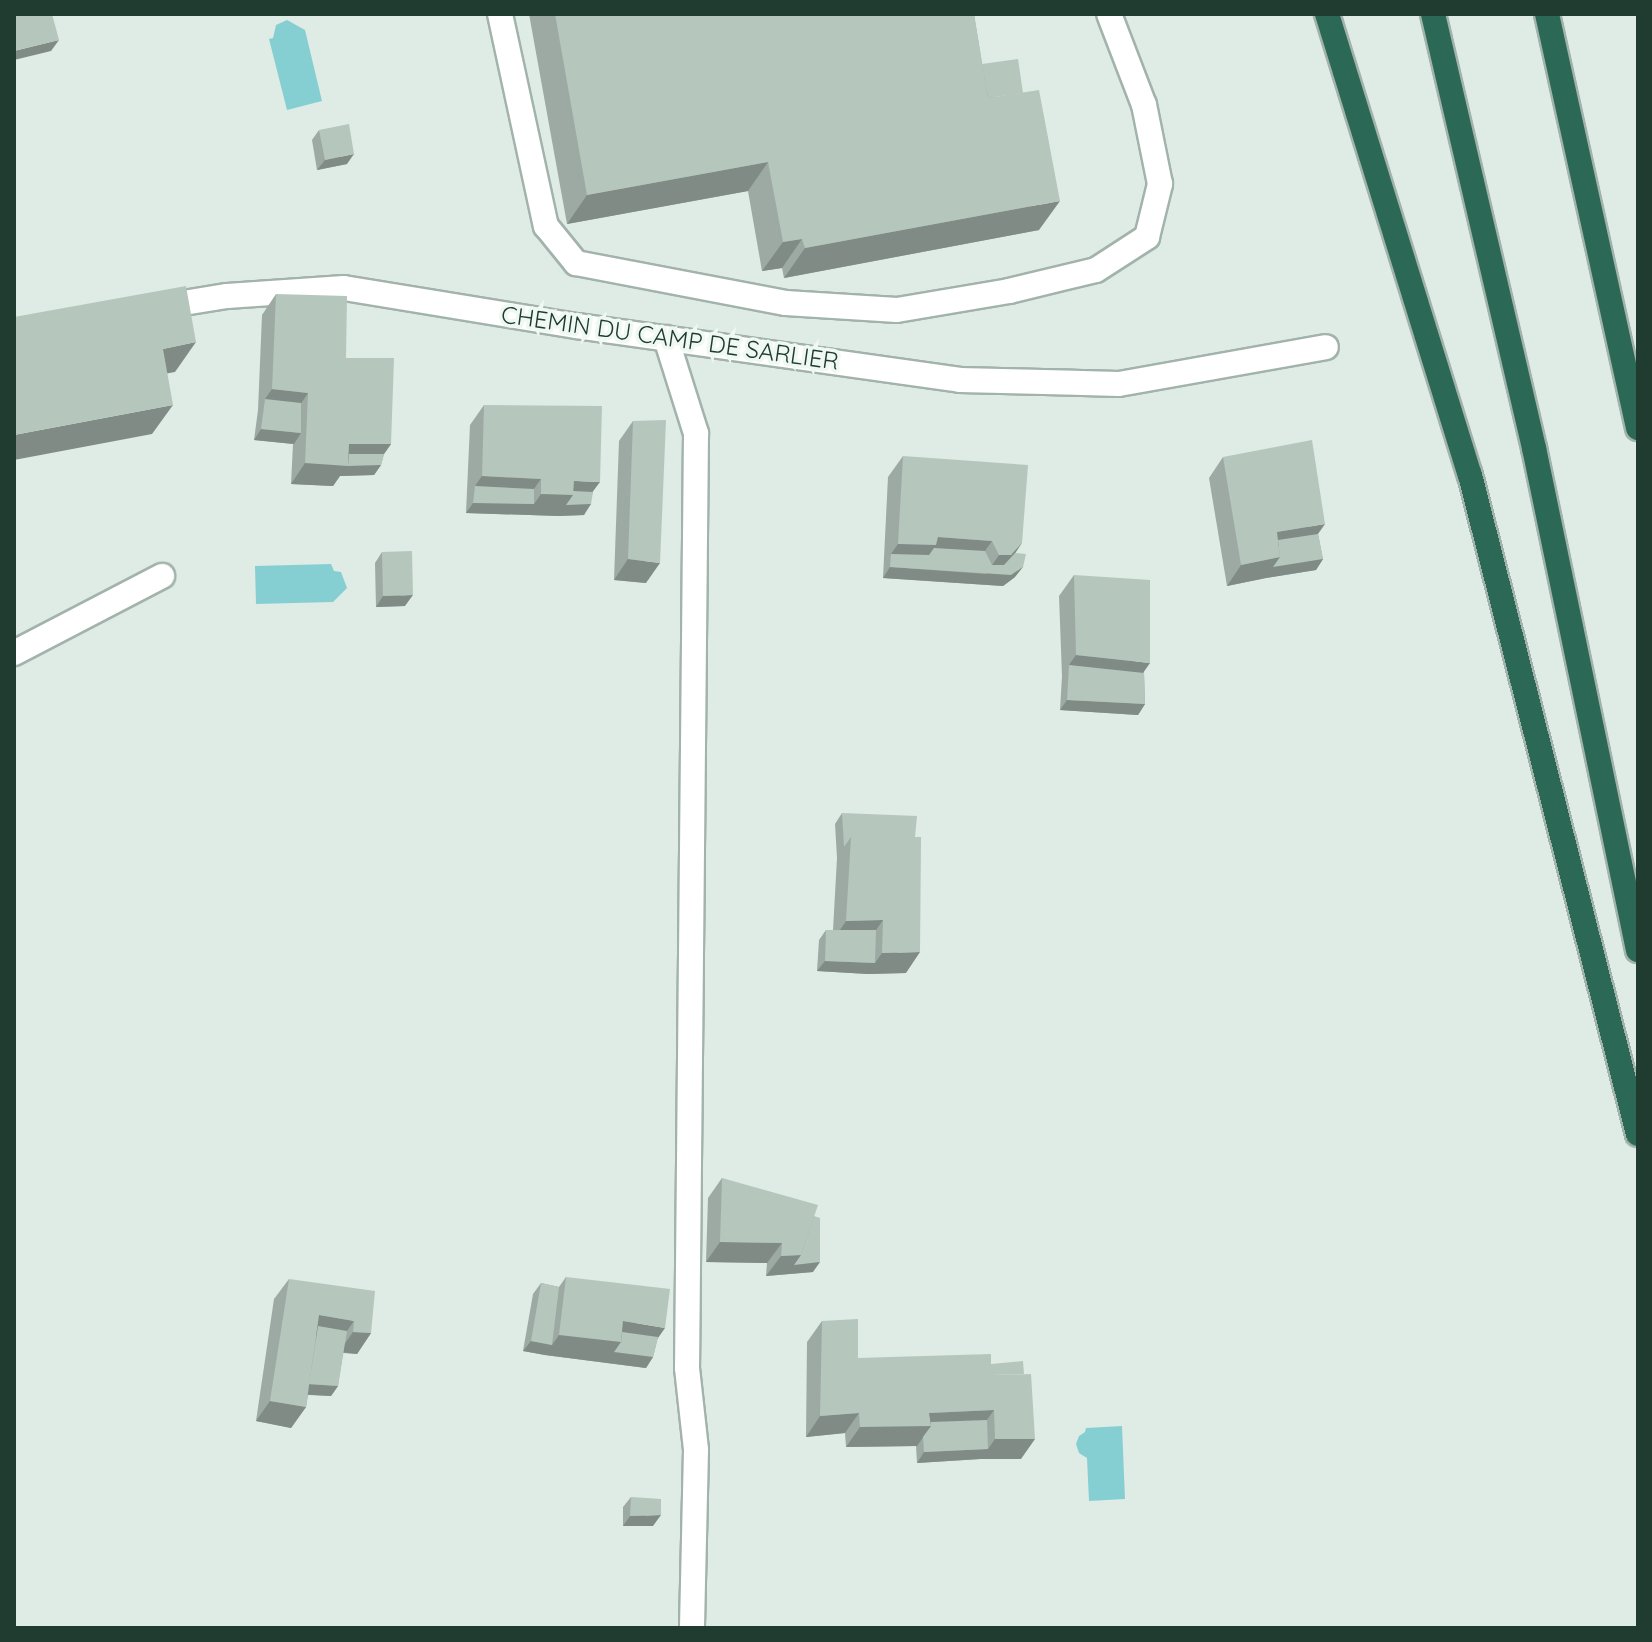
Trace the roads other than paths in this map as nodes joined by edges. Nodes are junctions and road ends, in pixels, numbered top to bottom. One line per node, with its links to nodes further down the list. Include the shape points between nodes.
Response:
1 (500, 14): 2 (street, via 546,226 576,263 786,303 897,310 1096,270 1147,237 1160,184 1144,105)
2 (1109, 14)
3 (1327, 14): 13 (highway, via 1470,475)
4 (1433, 14): 12 (highway, via 1534,448)
5 (1547, 14): 9 (highway)
6 (136, 311): 7 (street, CHEMIN DU CAMP DE SARLIER, via 227,296 344,288)
7 (666, 338): 8 (street, CHEMIN DU CAMP DE SARLIER, via 960,380 1119,384); 14 (street, via 696,433 687,1368 696,1450)
8 (1326, 347)
9 (1638, 428)
10 (162, 576): 11 (street)
11 (14, 653)
12 (1638, 950)
13 (1638, 1134)
14 (692, 1628)

